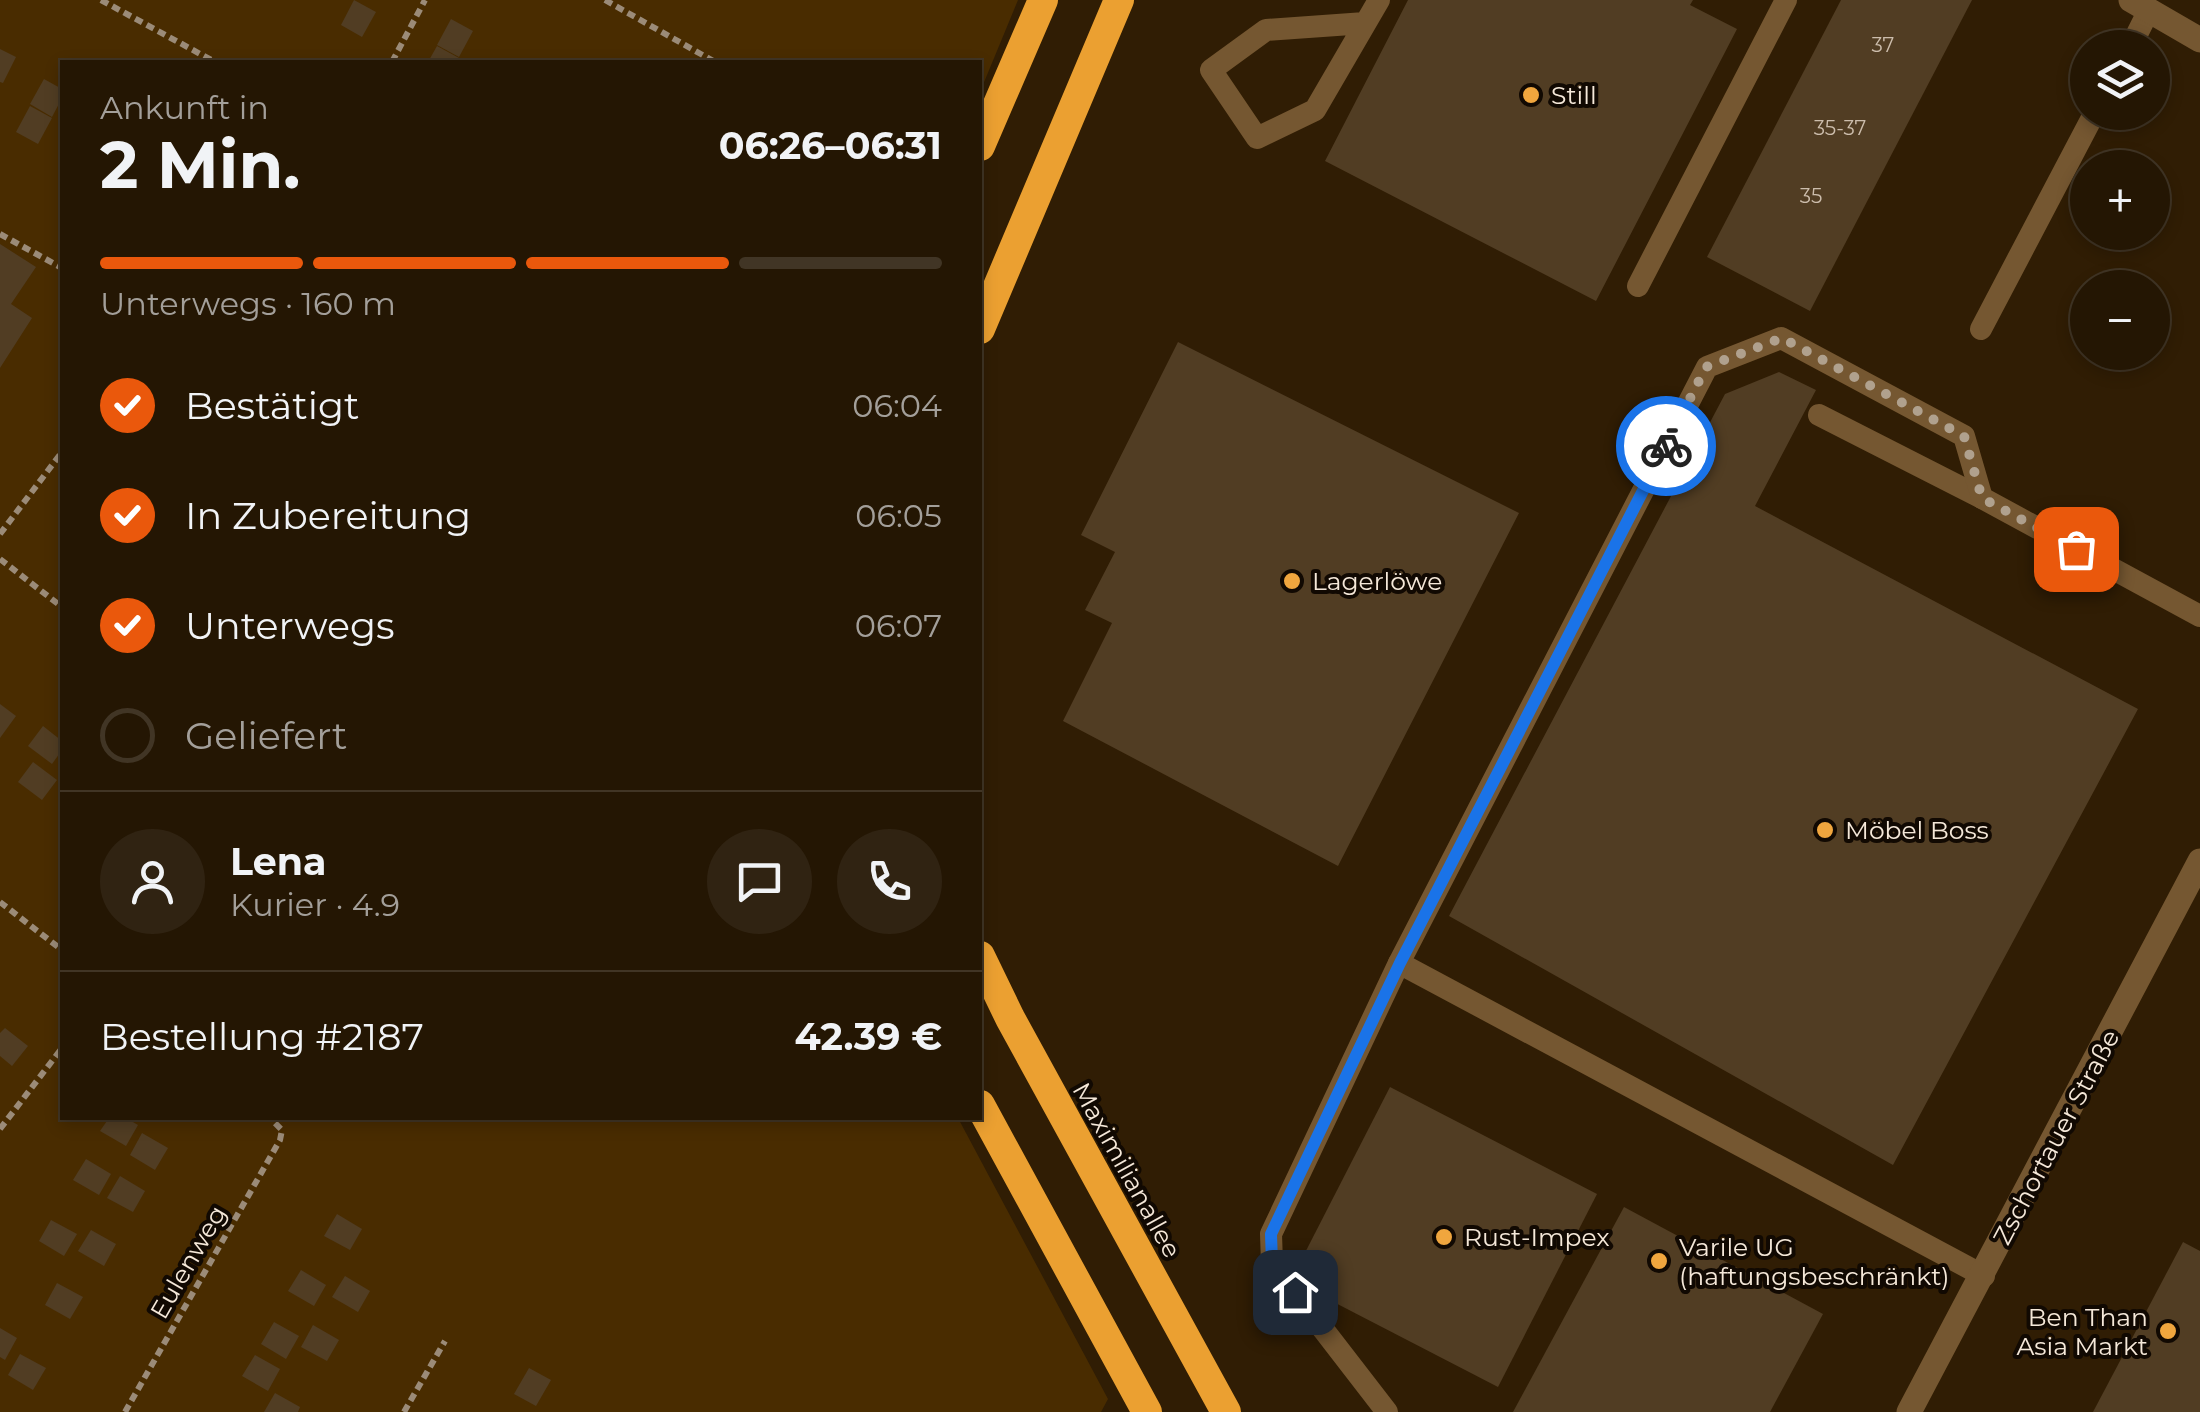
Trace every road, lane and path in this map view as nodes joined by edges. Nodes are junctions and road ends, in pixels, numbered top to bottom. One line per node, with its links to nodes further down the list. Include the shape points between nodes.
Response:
1 (101, 0): 12 (path)
2 (425, 0): 13 (path)
3 (605, 0): 14 (path)
4 (1043, 0): 16 (highway)
5 (1118, 0): 20 (highway)
6 (1378, 0): 9 (lane)
7 (1786, 0): 19 (lane)
8 (2140, 5): 10 (lane); 11 (street)
9 (1365, 23): 9 (lane, via 1314,110 1258,138 1212,70 1266,30)
10 (2134, 30)
11 (2200, 40)
12 (212, 60)
13 (393, 60)
14 (711, 60)
15 (2086, 130): 21 (lane)
16 (982, 141)
17 (0, 234): 18 (path)
18 (60, 267)
19 (1638, 286)
20 (982, 324)
21 (1981, 329)
22 (1819, 415): 24 (lane)
23 (60, 455): 25 (path)
24 (1982, 498): 28 (lane); 33 (lane, via 1964,436 1782,338 1706,367)
25 (0, 534)
26 (0, 559): 27 (path)
27 (60, 604)
28 (2200, 616)
29 (2200, 861): 38 (street, Zschortauer Straße)
30 (0, 902): 31 (path)
31 (60, 948)
32 (982, 960): 43 (highway, Maximilianallee)
33 (1400, 963): 38 (lane); 44 (lane, via 1271,1234 1272,1263)
34 (60, 1051): 37 (path)
35 (982, 1109): 42 (highway)
36 (272, 1120): 40 (path, Eulenweg, via 282,1130 280,1140)
37 (0, 1129)
38 (1984, 1276): 45 (street, Zschortauer Straße)
39 (445, 1342): 41 (path)
40 (125, 1412)
41 (404, 1412)
42 (1147, 1412)
43 (1226, 1412)
44 (1386, 1412)
45 (1909, 1412)

